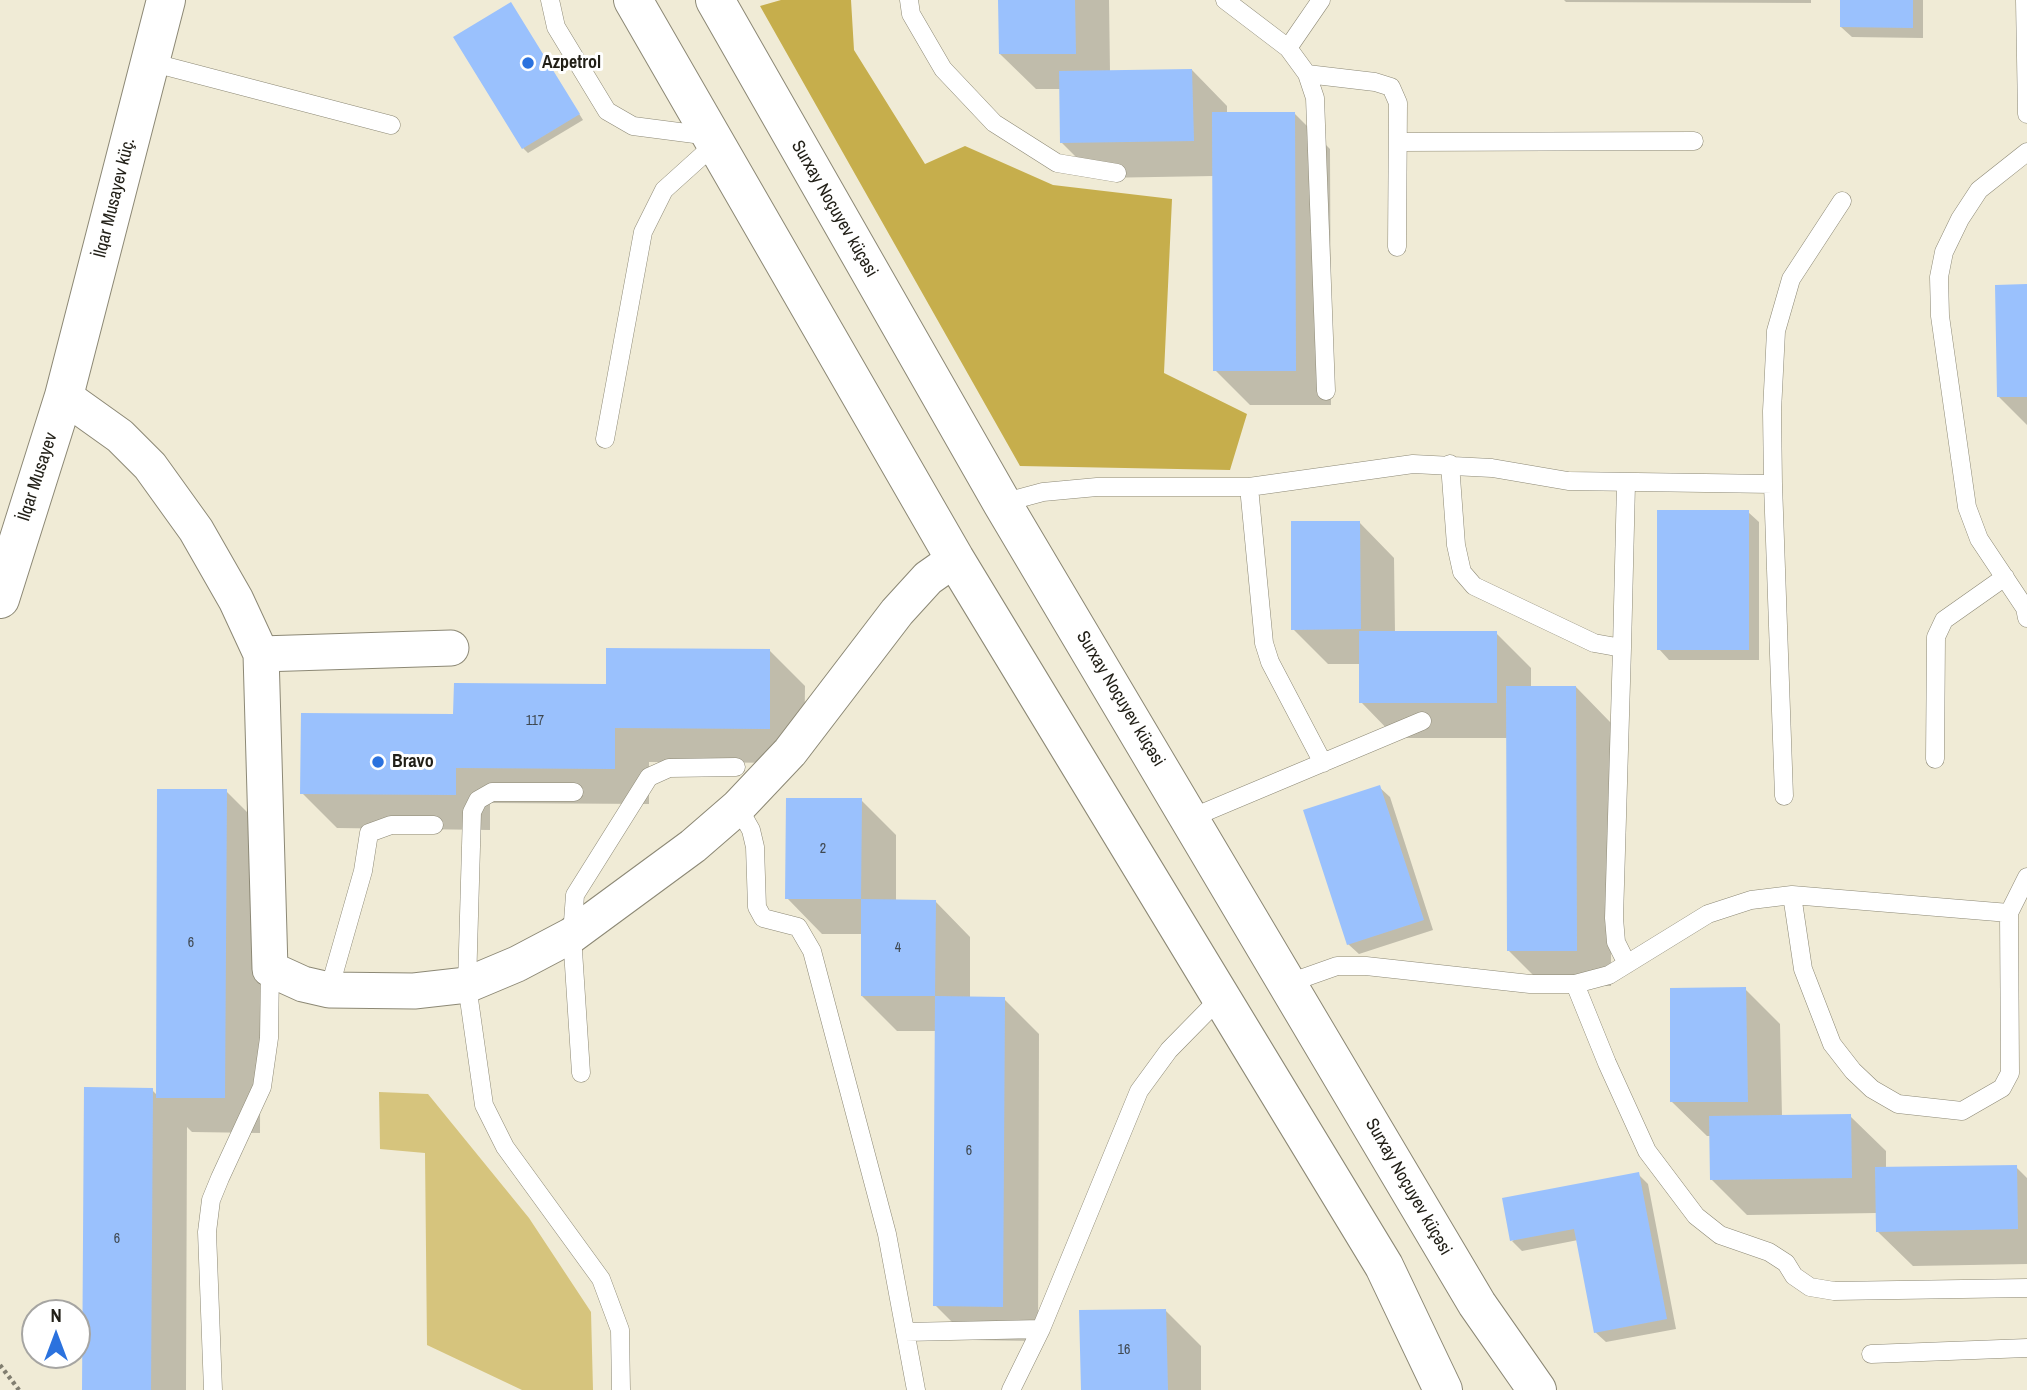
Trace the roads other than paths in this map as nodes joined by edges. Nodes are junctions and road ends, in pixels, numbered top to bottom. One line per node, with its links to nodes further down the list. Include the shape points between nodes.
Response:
1 (166, 0): 11 (street, İlqar Musayev küç.)
2 (550, 0): 15 (lane, via 556,27 607,111 633,126)
3 (633, 0): 15 (street)
4 (715, 0): 29 (street, Surxay Noçuyev küçəsi)
5 (909, 0): 19 (lane, via 911,15 943,69 994,123 1057,163)
6 (1225, 0): 10 (lane)
7 (1321, 0): 10 (lane)
8 (2025, 0): 9 (lane)
9 (2026, 33): 13 (lane)
10 (1287, 48): 12 (lane)
11 (150, 62): 14 (lane); 23 (street, İlqar Musayev küç.)
12 (1307, 74): 17 (lane, via 1391,87 1398,103); 22 (lane, via 1315,98)
13 (2027, 114)
14 (391, 125)
15 (713, 140): 24 (lane, via 664,190 643,232); 30 (street)
16 (1694, 141): 17 (lane)
17 (1398, 142): 21 (lane)
18 (2027, 152): 31 (lane, via 1979,190 1959,219 1939,277 1940,316 1967,507 1979,539)
19 (1117, 173)
20 (1842, 201): 27 (lane, via 1791,279 1782,306 1776,331)
21 (1398, 247)
22 (1326, 391)
23 (64, 396): 32 (street, İlqar Musayev); 36 (street, via 120,436 150,466 197,530)
24 (605, 439)
25 (1450, 464): 26 (lane, via 1568,481); 28 (lane, via 1374,468); 35 (lane, via 1456,545 1462,572 1474,586 1594,643)
26 (1626, 484): 27 (lane); 35 (lane)
27 (1773, 484): 42 (lane)
28 (1249, 487): 29 (lane, via 1097,487 1044,492); 39 (lane, via 1264,643)
29 (1002, 503): 44 (street, Surxay Noçuyev küçəsi)
30 (955, 559): 43 (street, via 928,578 897,612 790,752); 56 (street)
31 (2005, 577): 33 (lane); 38 (lane, via 1944,620 1936,637)
32 (0, 599)
33 (2027, 618)
34 (451, 648): 36 (street)
35 (1622, 648): 50 (lane, via 1614,918 1616,942)
36 (261, 654): 51 (street)
37 (1422, 721): 39 (lane)
38 (1935, 759)
39 (1323, 763): 44 (lane)
40 (736, 767): 49 (lane, via 669,768 649,777 575,895)
41 (574, 792): 54 (lane, via 492,792 478,800 472,812)
42 (1784, 796)
43 (738, 807): 49 (street, via 693,846); 60 (lane, via 755,847 757,907 763,918 798,928 812,951 887,1234)
44 (1191, 818): 52 (street, Surxay Noçuyev küçəsi)
45 (434, 825): 55 (lane, via 391,825 369,833 363,871)
46 (2027, 877): 48 (lane)
47 (1792, 895): 48 (lane); 48 (lane, via 1803,969 1832,1044 1872,1089 1898,1104 1931,1109 1962,1111 2003,1088 2010,1073); 50 (lane, via 1751,900 1708,914)
48 (2009, 913)
49 (572, 934): 54 (street); 57 (lane)
50 (1627, 964): 53 (lane)
51 (270, 969): 55 (street); 63 (lane, via 269,1038 262,1087 211,1199 208,1221)
52 (1289, 983): 53 (lane, via 1337,966 1366,966 1530,984); 68 (street, Surxay Noçuyev küçəsi, via 1477,1304)
53 (1575, 984): 58 (lane, via 1647,1150 1679,1197 1720,1235 1769,1252 1810,1287 1834,1291)
54 (467, 985): 55 (street, via 414,991); 64 (lane, via 484,1105 505,1147 601,1279 620,1330)
55 (329, 990)
56 (1222, 996): 59 (lane, via 1169,1050 1139,1091); 67 (street, via 1384,1266)
57 (581, 1073)
58 (2027, 1288)
59 (1041, 1329): 60 (lane); 66 (lane)
60 (905, 1332): 65 (lane)
61 (2027, 1348): 62 (lane)
62 (1871, 1354)
63 (213, 1390)
64 (621, 1390)
65 (916, 1390)
66 (1011, 1390)
67 (1443, 1390)
68 (1537, 1390)

